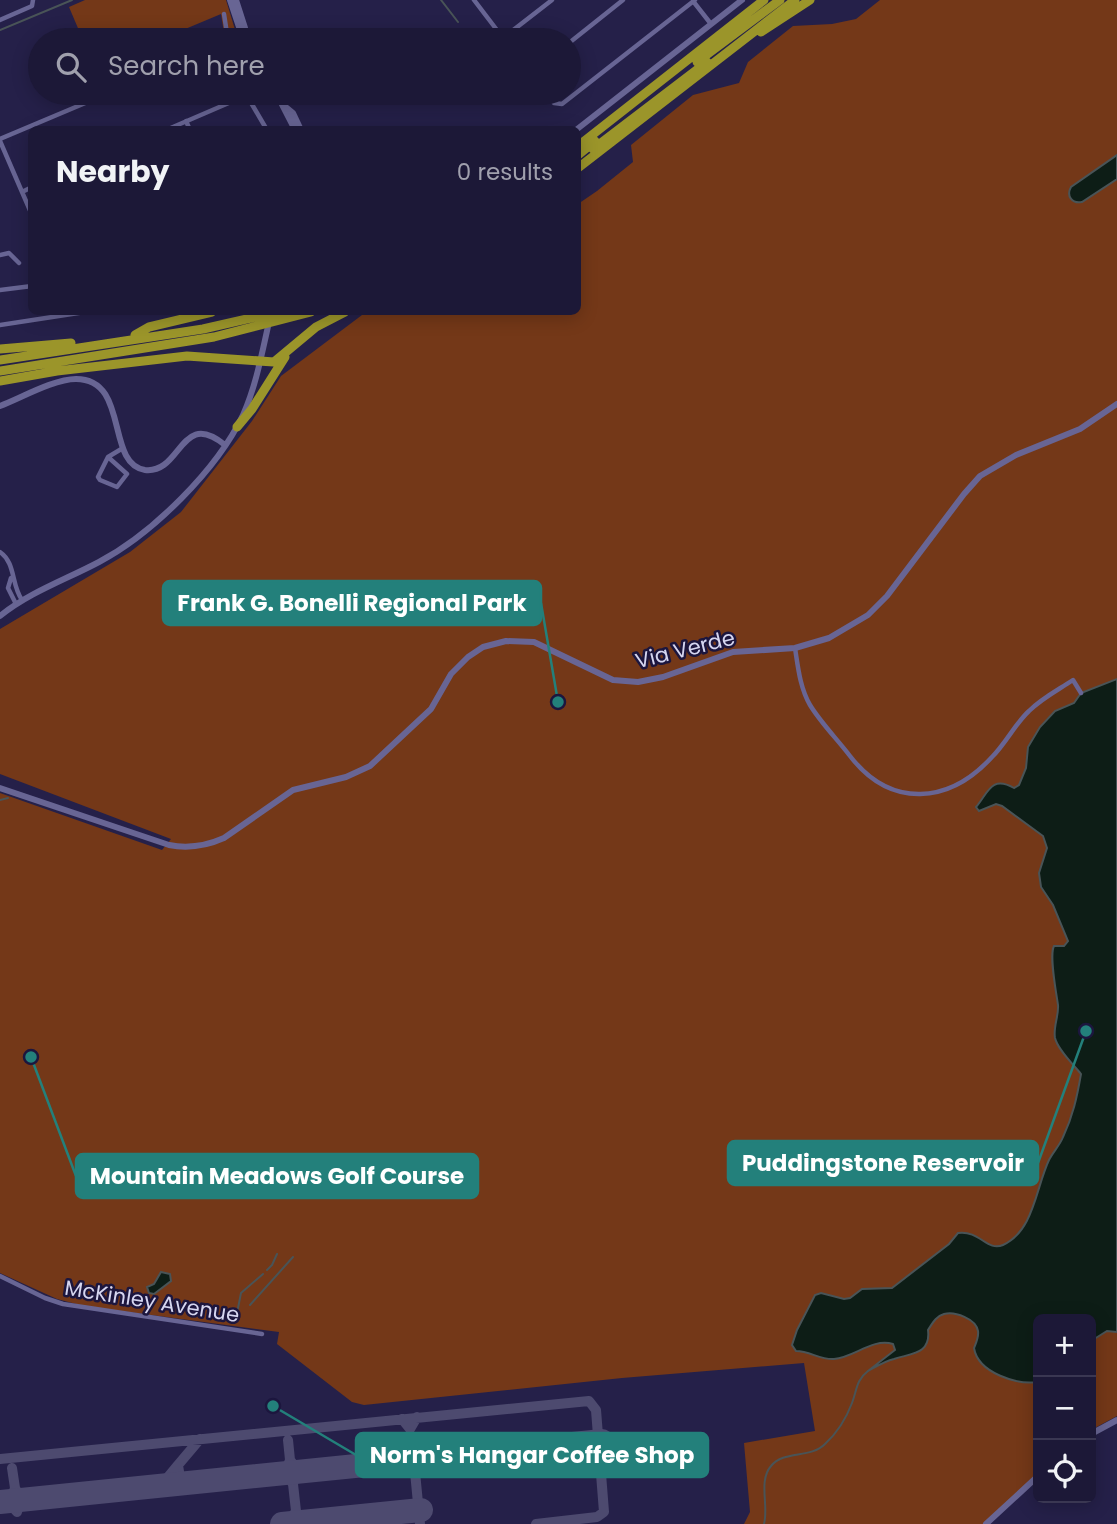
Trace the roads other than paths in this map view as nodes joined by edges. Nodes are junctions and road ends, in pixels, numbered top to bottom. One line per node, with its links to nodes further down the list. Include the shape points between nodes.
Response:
1 (33, 0): 15 (street, via 28,9)
2 (230, 0): 18 (main road)
3 (236, 0): 19 (main road)
4 (552, 0): 21 (street)
5 (623, 0): 22 (street)
6 (694, 0): 16 (street); 24 (street)
7 (742, 0): 16 (main road)
8 (764, 0): 39 (highway)
9 (779, 0): 40 (highway)
10 (788, 0): 41 (highway)
11 (795, 0): 23 (highway)
12 (810, 0): 23 (highway)
13 (477, 1): 20 (street)
14 (224, 14): 17 (street)
15 (0, 20)
16 (711, 24): 36 (main road)
17 (227, 28)
18 (239, 28)
19 (245, 28)
20 (496, 28)
21 (518, 28)
22 (581, 33)
23 (744, 40): 42 (highway)
24 (581, 89)
25 (81, 105): 30 (street)
26 (219, 105): 29 (street)
27 (252, 105): 33 (street)
28 (285, 107): 34 (main road); 35 (main road)
29 (186, 121): 31 (street); 32 (street)
30 (32, 126)
31 (175, 126)
32 (188, 126)
33 (265, 126)
34 (293, 126)
35 (299, 126)
36 (581, 126)
37 (28, 128): 38 (street)
38 (0, 140): 44 (street)
39 (581, 144)
40 (581, 153)
41 (581, 159)
42 (581, 166)
43 (28, 189): 44 (street)
44 (22, 191): 45 (street)
45 (28, 205)
46 (0, 255): 47 (street, via 9,253)
47 (19, 263)
48 (28, 286): 49 (street)
49 (0, 290)
50 (60, 315): 58 (street)
51 (199, 315): 59 (highway)
52 (246, 315): 59 (highway)
53 (265, 315): 65 (highway, via 203,329)
54 (270, 315): 66 (main road)
55 (284, 315): 64 (highway)
56 (300, 315): 62 (highway)
57 (338, 315): 60 (highway)
58 (0, 325)
59 (135, 335): 61 (highway)
60 (297, 342): 66 (highway, via 274,362); 72 (highway)
61 (77, 343): 63 (highway); 65 (highway)
62 (177, 343): 64 (highway); 68 (highway)
63 (0, 349)
64 (122, 351): 67 (highway)
65 (0, 358)
66 (259, 361): 68 (highway, via 187,356); 72 (main road)
67 (0, 371)
68 (57, 371): 69 (highway)
69 (0, 381)
70 (1117, 404): 79 (main road, Via Verde, via 1080,429 1016,455 980,476 868,615 829,638)
71 (0, 406): 74 (main road, via 60,382 85,380 108,398)
72 (237, 427): 73 (main road)
73 (225, 445): 74 (main road, via 211,435 193,435 164,466 152,470 134,465); 77 (main road, via 179,501 142,534 99,562)
74 (124, 448): 75 (street)
75 (108, 457): 75 (street, via 98,477 117,488 127,474)
76 (0, 552): 77 (street, via 10,563 12,589)
77 (19, 602): 78 (main road)
78 (0, 615)
79 (795, 648): 80 (street, via 810,705 855,763 884,786 905,793 930,794 975,774 1046,696 1073,680); 81 (main road, Via Verde, via 733,653 638,682 612,680 534,642 506,641 483,647 451,674 432,709 370,766 293,790 236,832 191,848 169,845)
80 (1081, 693)
81 (0, 788)
82 (0, 1276): 83 (street, McKinley Avenue, via 63,1304)
83 (262, 1334)
84 (1117, 1420): 85 (main road)
85 (1096, 1430)
86 (1033, 1481): 87 (main road)
87 (986, 1524)

